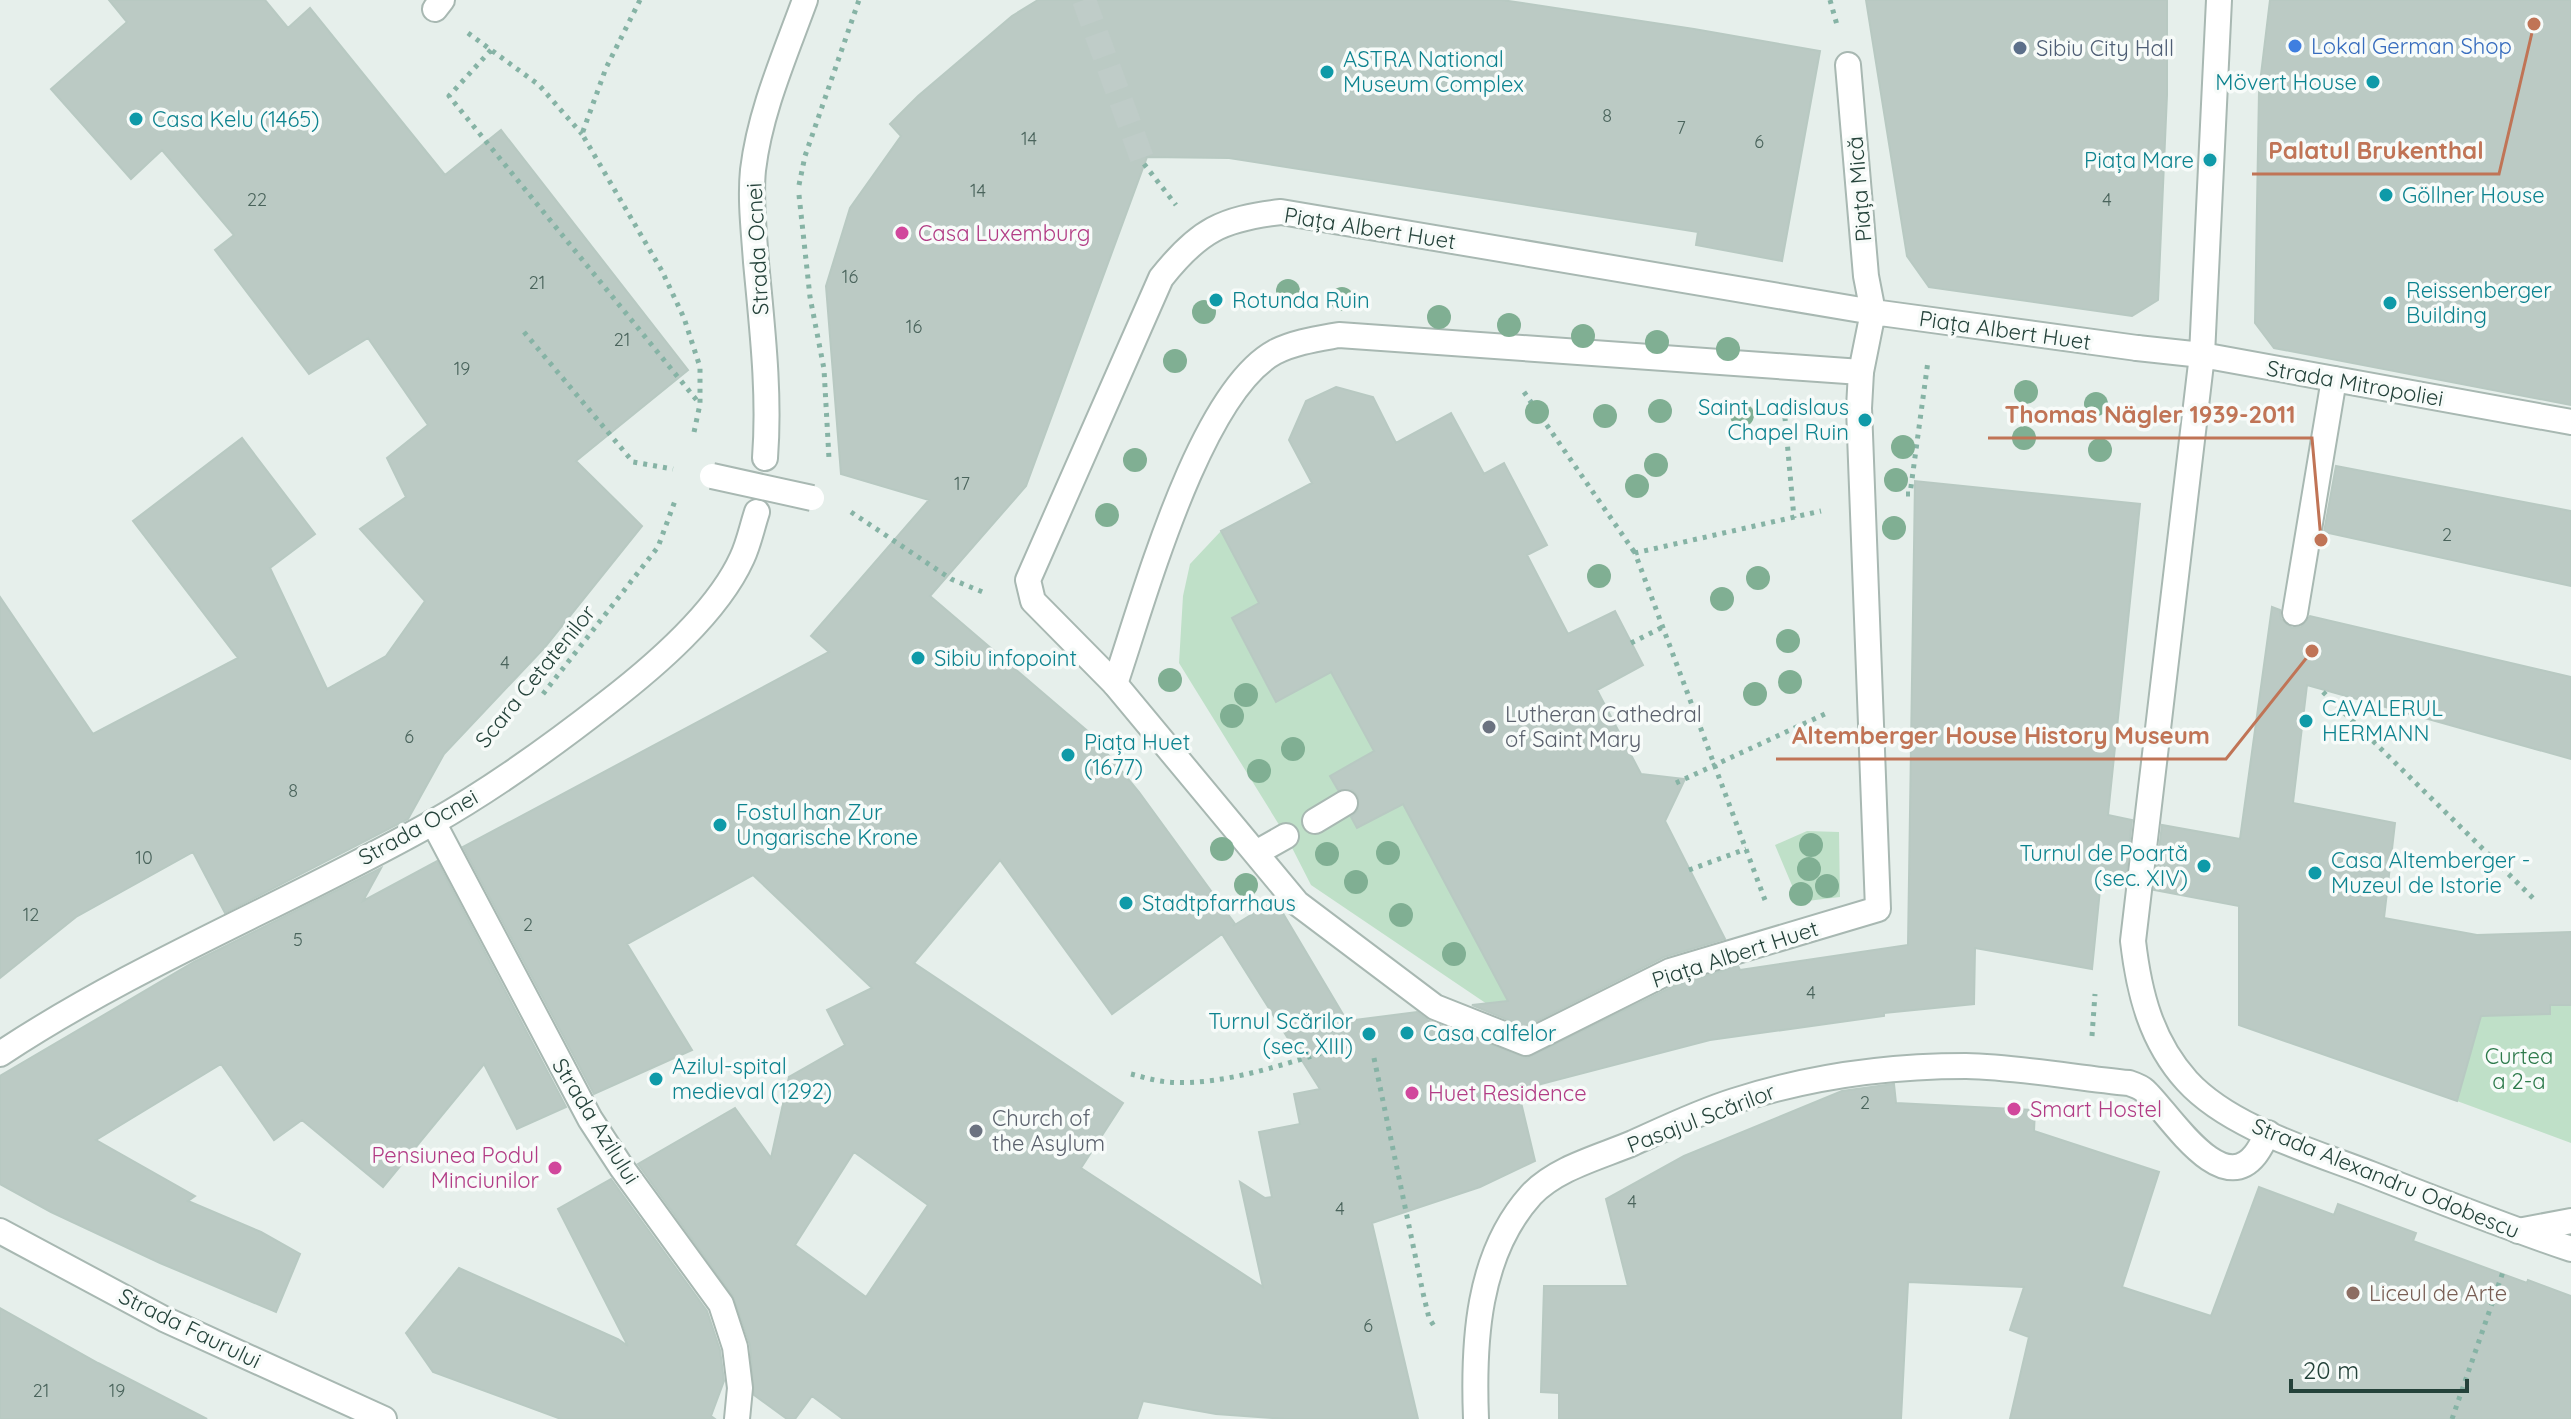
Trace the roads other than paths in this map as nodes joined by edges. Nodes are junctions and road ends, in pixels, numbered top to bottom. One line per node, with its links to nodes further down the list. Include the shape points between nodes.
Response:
1 (805, 0): 10 (street, Strada Ocnei, via 758,136 753,172 767,388)
2 (2219, 0): 6 (street, Strada Alexandru Odobescu)
3 (1848, 65): 4 (street, Piața Mică)
4 (1873, 312): 5 (street, Piața Albert Huet); 7 (street, Piața Albert Huet); 15 (street, Piața Albert Huet, via 1281,212 1240,217 1200,236 1161,278 1028,580 1033,601)
5 (2137, 348): 6 (street, Strada Mitropoliei)
6 (2202, 355): 8 (street, Strada Mitropoliei); 22 (street, Strada Alexandru Odobescu, via 2133,941 2146,1011 2163,1050 2189,1083 2224,1110)
7 (1861, 372): 15 (street, via 1339,335 1273,353 1243,378 1187,474); 20 (street, Piața Albert Huet, via 1878,909 1670,971 1526,1043 1435,1007 1297,903)
8 (2334, 379): 9 (street, Strada Mitropoliei); 14 (street)
9 (2571, 422)
10 (765, 458)
11 (712, 476): 12 (street, bridge)
12 (816, 498)
13 (757, 512): 18 (street, Strada Ocnei, via 742,558 720,594 644,674 510,774)
14 (2295, 613)
15 (1115, 684): 20 (street, Piața Albert Huet)
16 (1345, 803): 17 (street)
17 (1315, 821)
18 (433, 822): 21 (street, Strada Ocnei, via 85,1002); 28 (street, Strada Azilului, via 590,1119 721,1304 735,1347)
19 (1286, 836): 20 (street)
20 (1256, 853)
21 (0, 1054)
22 (2268, 1133): 25 (street, Strada Alexandru Odobescu); 29 (street, Pasajul Scărilor, via 2254,1157 2229,1167 2201,1154 2144,1089 2129,1083 1969,1066 1838,1076 1732,1102 1566,1171 1533,1193 1495,1255 1484,1289)
23 (2571, 1221): 25 (street)
24 (0, 1231): 27 (street, Strada Faurului, via 164,1319)
25 (2518, 1231): 26 (street, Strada Alexandru Odobescu)
26 (2571, 1249)
27 (384, 1419)
28 (737, 1419)
29 (1476, 1419)

